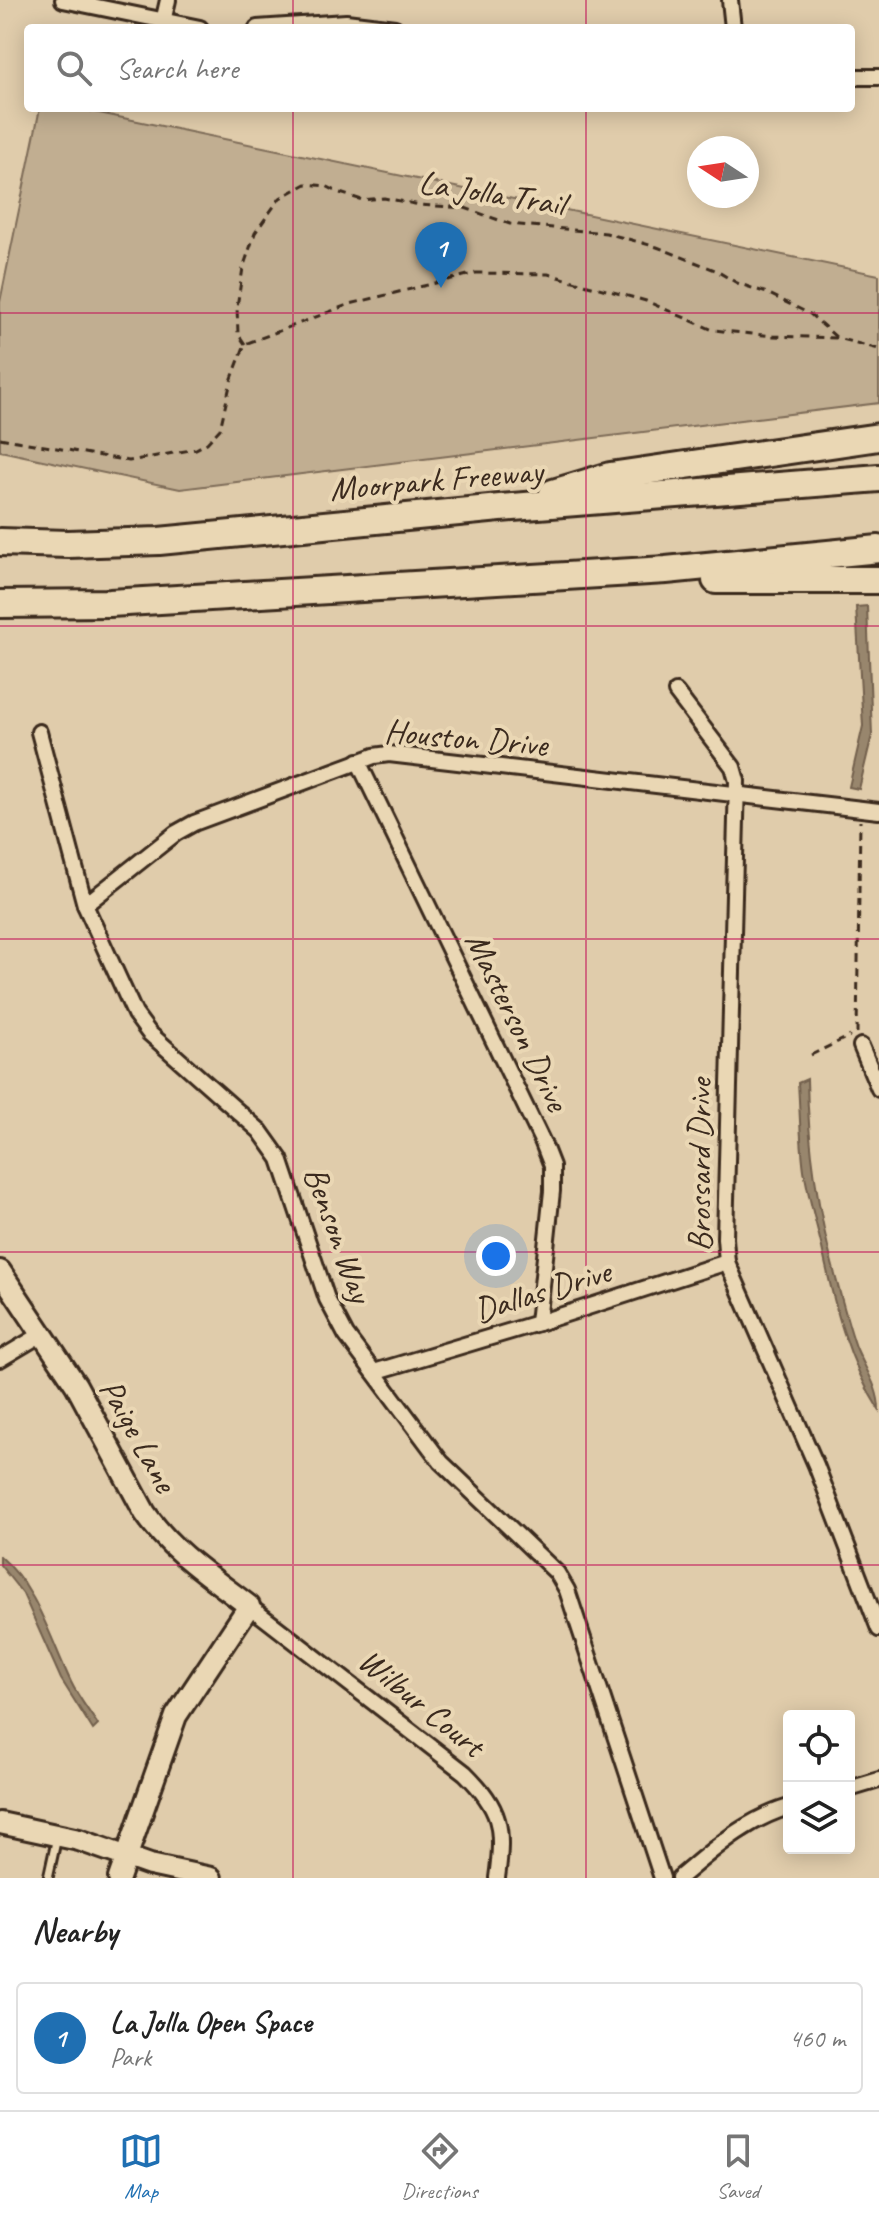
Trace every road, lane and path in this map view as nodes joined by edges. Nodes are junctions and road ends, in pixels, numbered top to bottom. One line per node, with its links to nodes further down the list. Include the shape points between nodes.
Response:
1 (63, 0): 4 (street)
2 (168, 0): 4 (street)
3 (730, 0): 8 (street)
4 (163, 22): 5 (street)
5 (175, 24)
6 (316, 24): 7 (street)
7 (362, 24)
8 (733, 24)
9 (855, 77): 10 (street)
10 (879, 77)
11 (837, 338): 12 (path, La Jolla Trail, via 713,330 646,301 548,274 476,273 350,304); 12 (path, La Jolla Trail, via 810,314 657,247 606,233 510,224 465,208 362,200 306,184 280,198 255,233 237,307 238,334); 13 (path, La Jolla Trail)
12 (245, 344): 15 (path, via 220,429 196,449 129,461)
13 (879, 349)
14 (879, 437): 17 (highway, via 610,476)
15 (0, 438)
16 (879, 478): 17 (highway, Moorpark Freeway)
17 (500, 508): 18 (highway, Moorpark Freeway, via 159,541)
18 (0, 542)
19 (879, 549): 20 (highway)
20 (666, 570): 21 (highway, via 712,580); 22 (highway, via 110,603)
21 (879, 580)
22 (0, 604)
23 (676, 692): 26 (street, Brossard Drive, via 733,767)
24 (39, 732): 29 (street, Benson Way)
25 (358, 761): 26 (street, Houston Drive, via 389,754); 29 (street, Houston Drive, via 194,823); 36 (street, Masterson Drive, via 552,1166)
26 (737, 795): 27 (street, Houston Drive); 34 (street, Brossard Drive)
27 (861, 809): 28 (street, Houston Drive); 30 (path)
28 (879, 811)
29 (85, 905): 39 (street, Benson Way, via 135,1014 149,1033 273,1146 327,1299)
30 (856, 1031): 31 (path); 32 (path)
31 (860, 1044): 33 (street)
32 (811, 1055)
33 (879, 1089)
34 (727, 1262): 36 (street, Dallas Drive); 41 (street, Brossard Drive, via 816,1465)
35 (0, 1271): 37 (street, Paige Lane)
36 (538, 1323): 39 (street, Dallas Drive)
37 (42, 1334): 38 (street); 40 (street, Paige Lane, via 157,1532)
38 (0, 1359)
39 (374, 1372): 52 (street, Benson Way, via 441,1462 557,1573 567,1590)
40 (249, 1606): 47 (street, via 176,1716); 51 (street, Wilbur Court, via 487,1794 497,1811)
41 (879, 1629)
42 (879, 1780): 43 (street)
43 (855, 1787)
44 (783, 1809): 53 (street, via 734,1833)
45 (0, 1823): 46 (street)
46 (58, 1835): 47 (street); 48 (lane)
47 (127, 1858): 49 (street); 50 (street)
48 (48, 1878)
49 (119, 1878)
50 (211, 1878)
51 (497, 1878)
52 (662, 1878)
53 (679, 1878)

